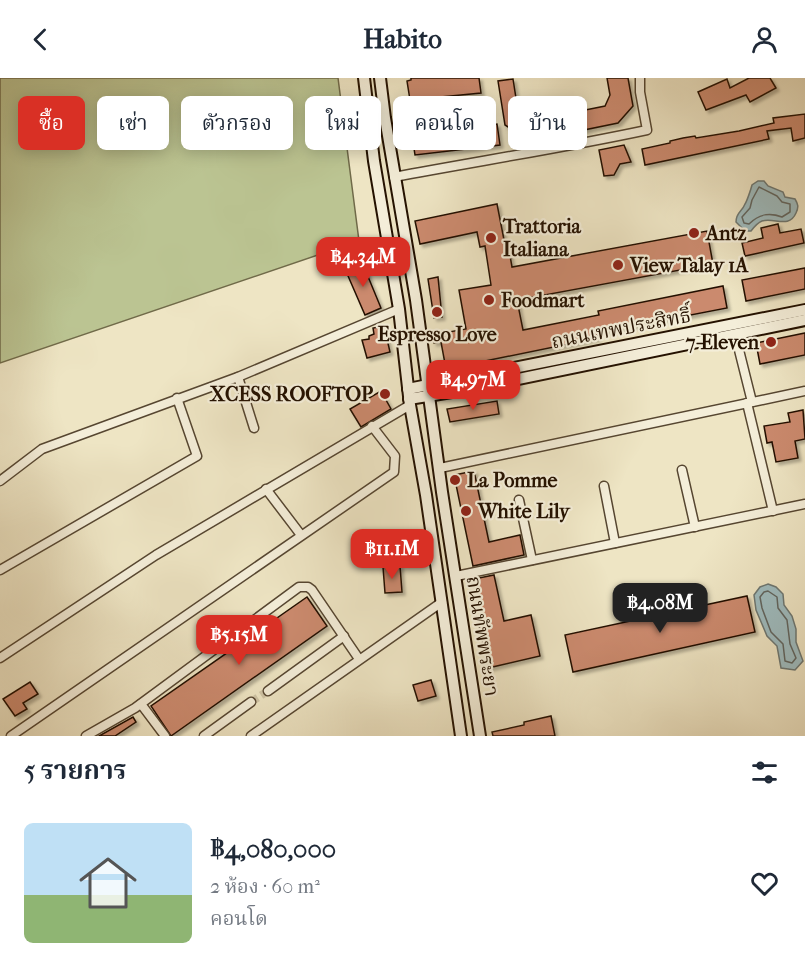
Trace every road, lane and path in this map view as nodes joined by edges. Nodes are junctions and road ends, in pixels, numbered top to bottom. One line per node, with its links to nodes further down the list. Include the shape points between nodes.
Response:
1 (364, 78): 5 (main road, ถนนทัพพระยา)
2 (380, 78): 4 (main road, ถนนทัพพระยา)
3 (640, 78): 4 (street, via 647,130)
4 (394, 177): 10 (main road, ถนนทัพพระยา)
5 (399, 309): 9 (street); 14 (main road, ถนนทัพพระยา)
6 (805, 310): 10 (main road, ถนนเทพประสิทธิ์)
7 (805, 320): 8 (main road, ถนนเทพประสิทธิ์)
8 (735, 334): 12 (main road, ถนนเทพประสิทธิ์); 15 (street)
9 (238, 377): 13 (street); 17 (street)
10 (428, 385): 12 (main road, ถนนทัพพระยา); 14 (main road, ถนนเทพประสิทธิ์)
11 (805, 391): 15 (street)
12 (430, 397): 14 (main road, ถนนเทพประสิทธิ์); 18 (main road, ถนนทัพพระยา)
13 (177, 398): 20 (street, via 42,449); 30 (street, via 197,456)
14 (409, 398): 16 (street); 32 (main road, ถนนทัพพระยา)
15 (749, 403): 18 (street); 25 (street)
16 (372, 426): 22 (street); 27 (street, via 395,456 394,472)
17 (254, 428)
18 (440, 468): 31 (main road, ถนนทัพพระยา)
19 (682, 470): 26 (street)
20 (0, 481)
21 (604, 486): 28 (street)
22 (266, 489): 27 (street); 34 (street, via 156,555)
23 (519, 500): 29 (street)
24 (805, 504): 25 (street)
25 (773, 511): 26 (street)
26 (695, 527): 28 (street)
27 (301, 536): 39 (street)
28 (615, 543): 29 (street)
29 (532, 560): 31 (street)
30 (0, 570)
31 (456, 576): 45 (main road, ถนนทัพพระยา)
32 (442, 602): 35 (street); 44 (main road, ถนนทัพพระยา)
33 (344, 636): 35 (street); 36 (street); 38 (street, via 312,590 299,587)
34 (0, 658)
35 (359, 659): 43 (street)
36 (268, 691)
37 (251, 702): 42 (street)
38 (141, 704): 40 (street); 41 (street)
39 (11, 736)
40 (86, 736)
41 (165, 736)
42 (204, 736)
43 (251, 736)
44 (461, 736)
45 (480, 736)

